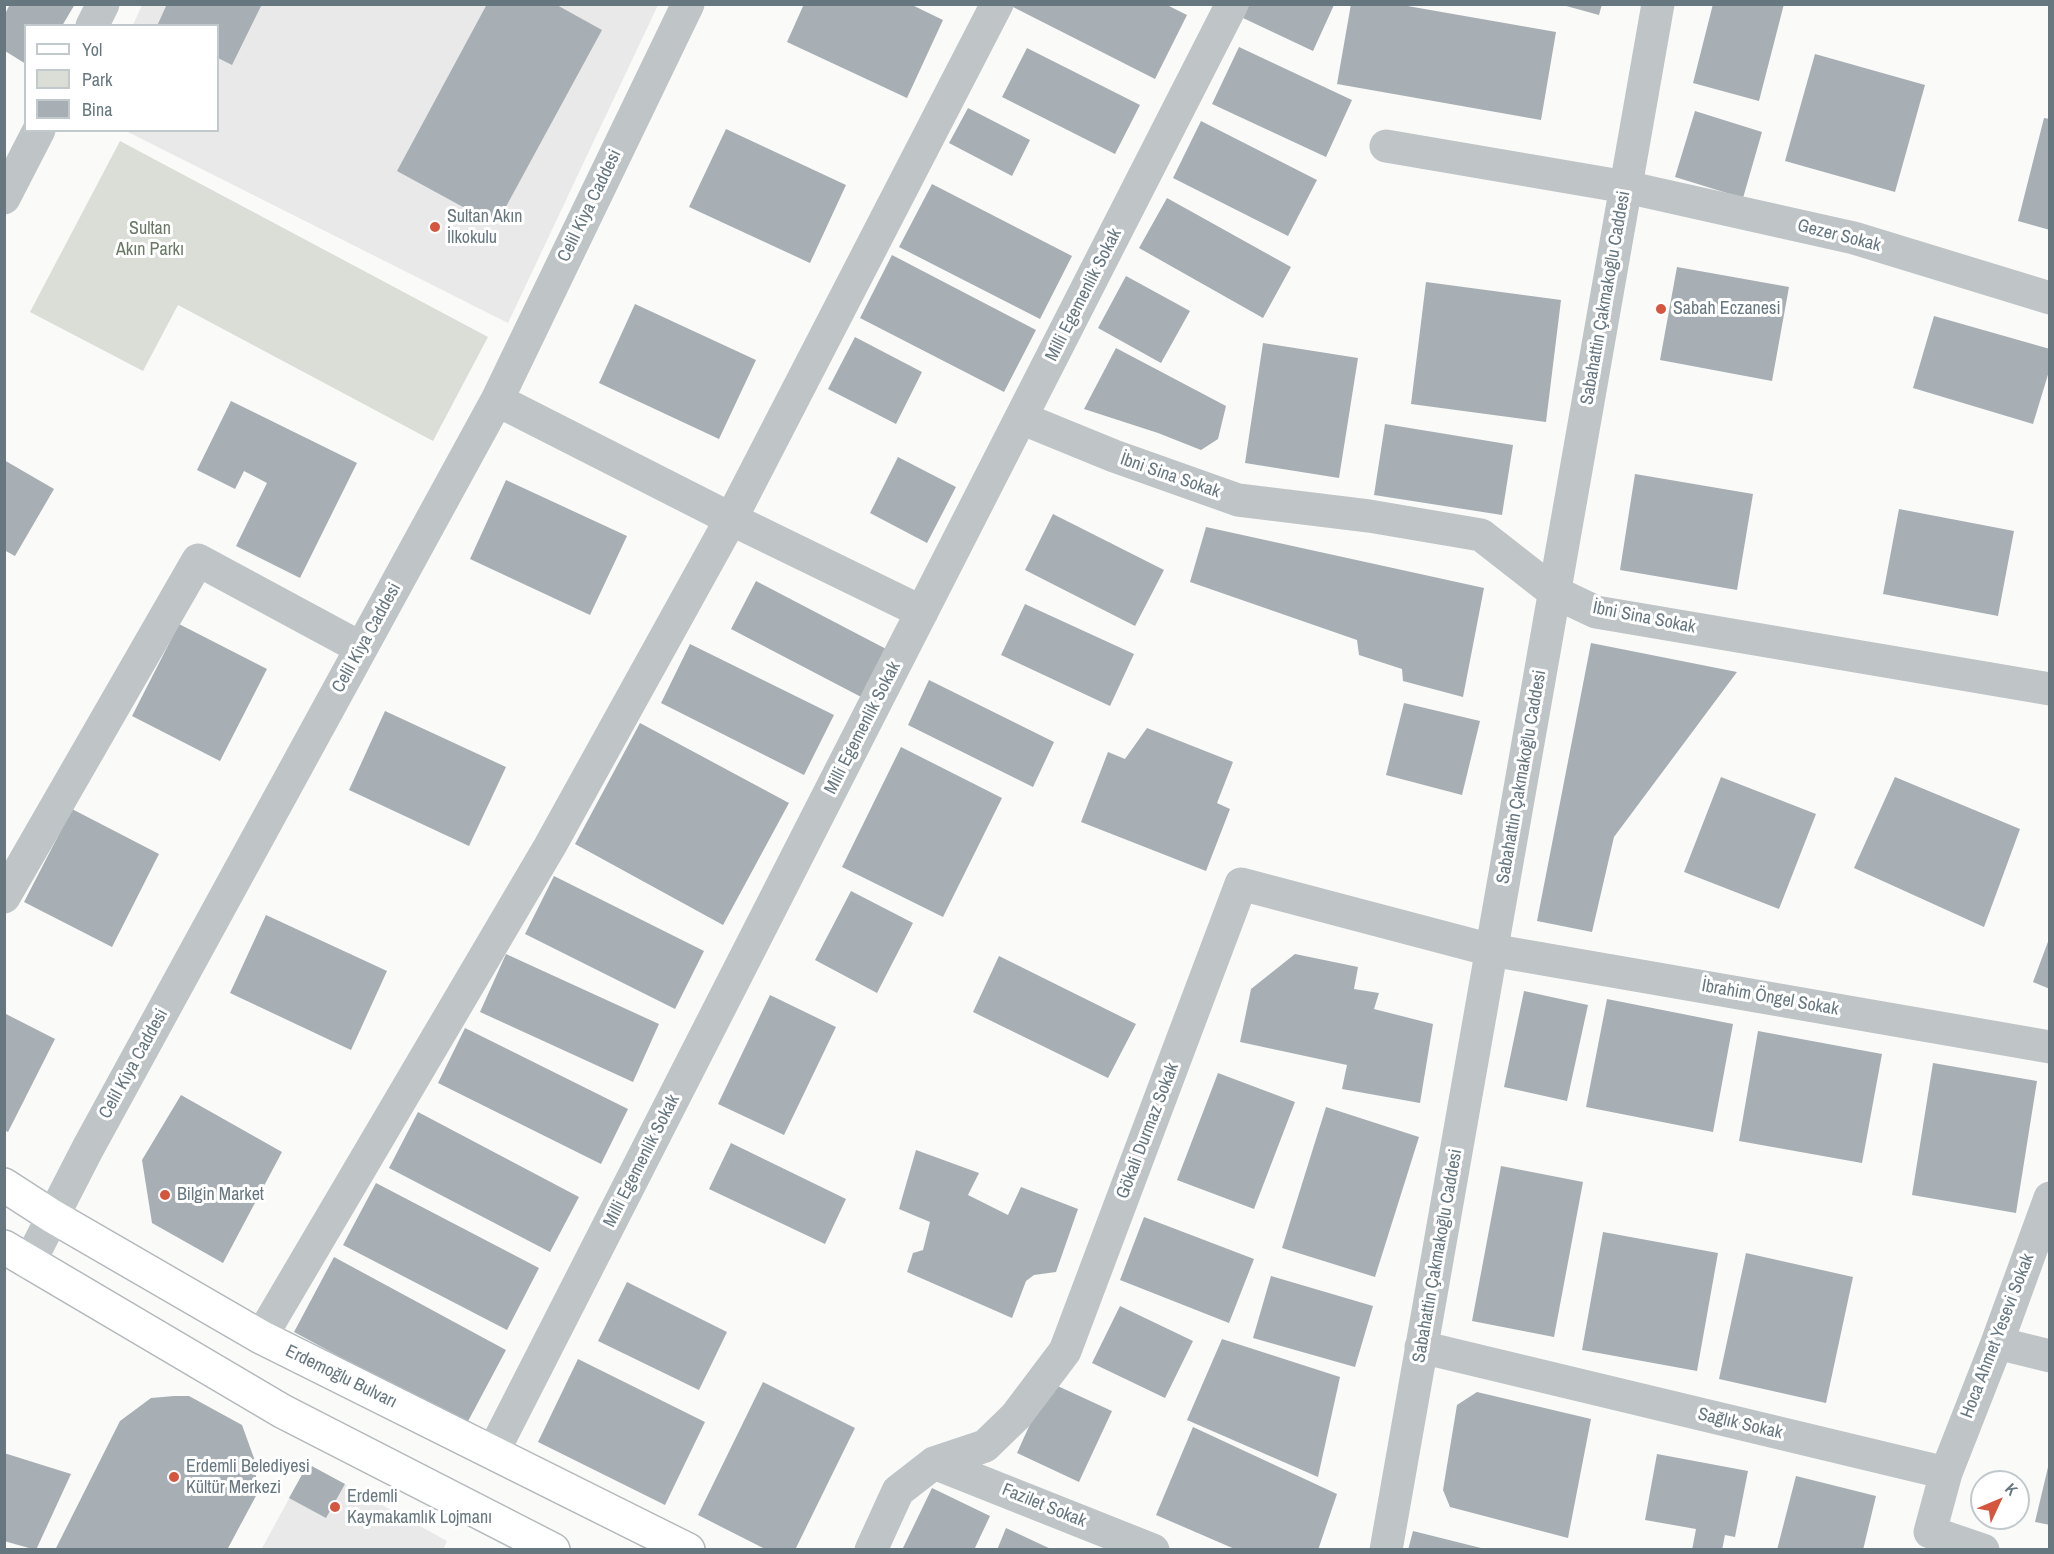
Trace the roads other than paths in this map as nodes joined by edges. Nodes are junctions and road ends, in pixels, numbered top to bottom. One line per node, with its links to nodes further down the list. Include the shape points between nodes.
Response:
1 (103, 4): 6 (street)
2 (688, 4): 12 (street, Celil Kiya Caddesi)
3 (997, 4): 14 (street)
4 (1232, 4): 13 (street, Milli Egemenlik Sokak)
5 (1658, 4): 9 (street, Sabahattin Çakmakoğlu Caddesi)
6 (93, 24)
7 (38, 132): 10 (street)
8 (1386, 147): 9 (street, Gezer Sokak)
9 (1626, 187): 11 (street, Gezer Sokak, via 1854,238); 15 (street, Sabahattin Çakmakoğlu Caddesi)
10 (4, 198)
11 (2049, 298)
12 (497, 400): 14 (street); 17 (street, Celil Kiya Caddesi)
13 (1021, 418): 15 (street, İbni Sina Sokak, via 1238,500 1481,535); 16 (street, Milli Egemenlik Sokak)
14 (731, 519): 16 (street); 26 (street, via 550,846)
15 (1554, 592): 18 (street, İbni Sina Sokak, via 1596,612); 20 (street, Sabahattin Çakmakoğlu Caddesi)
16 (922, 612): 30 (street, Milli Egemenlik Sokak)
17 (362, 648): 19 (street, via 198,560); 24 (street, Celil Kiya Caddesi)
18 (2049, 688)
19 (4, 897)
20 (1491, 950): 21 (street, İbrahim Öngel Sokak); 28 (street, Sabahattin Çakmakoğlu Caddesi); 31 (street, Gökali Durmaz Sokak, via 1241,884 1065,1351 1016,1416 985,1446)
21 (2049, 1047)
22 (4, 1185): 24 (main road, Erdemoğlu Bulvarı)
23 (2049, 1198): 27 (street, Hoca Ahmet Yesevi Sokak)
24 (52, 1216): 25 (street, Celil Kiya Caddesi); 26 (main road, Erdemoğlu Bulvarı)
25 (17, 1255): 33 (main road, via 282,1411)
26 (261, 1337): 30 (main road, Erdemoğlu Bulvarı)
27 (1997, 1343): 29 (street); 32 (street, Hoca Ahmet Yesevi Sokak)
28 (1421, 1347): 32 (street, Sağlık Sokak); 37 (street, Sabahattin Çakmakoğlu Caddesi)
29 (2049, 1356)
30 (493, 1452): 34 (main road, Erdemoğlu Bulvarı)
31 (934, 1463): 35 (street, Gökali Durmaz Sokak, via 898,1491); 36 (street, Fazilet Sokak)
32 (1946, 1473): 38 (street, via 1930,1532)
33 (552, 1550)
34 (688, 1550)
35 (871, 1550)
36 (1153, 1550)
37 (1386, 1550)
38 (1983, 1550)

